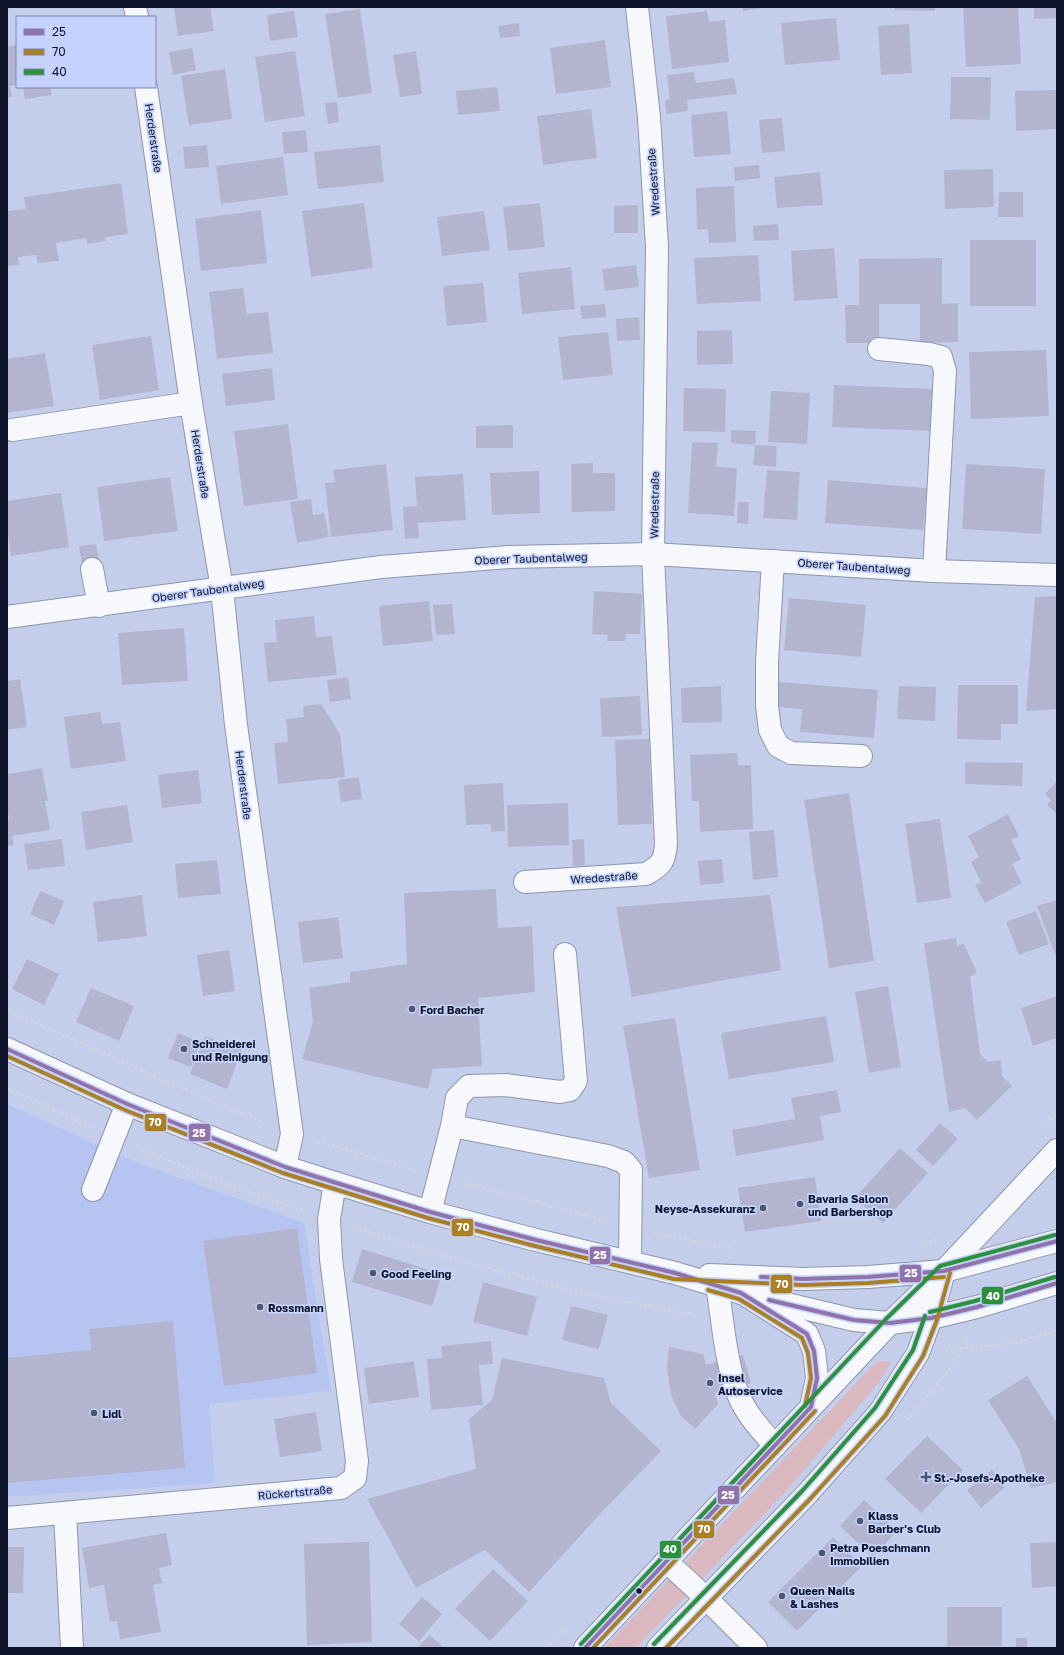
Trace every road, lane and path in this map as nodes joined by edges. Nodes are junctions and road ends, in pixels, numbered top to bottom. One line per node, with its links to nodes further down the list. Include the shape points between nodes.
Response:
1 (638, 7): 6 (street, Wredestraße, via 649,117 657,247)
2 (146, 88): 4 (street, Herderstraße)
3 (879, 349): 9 (street, via 929,354 941,358 945,371)
4 (191, 403): 5 (street); 11 (street, Herderstraße)
5 (12, 430)
6 (653, 554): 7 (street, Oberer Taubentalweg); 11 (street, Oberer Taubentalweg, via 509,557 381,567); 15 (street, Wredestraße, via 665,856 659,867 646,874)
7 (773, 561): 9 (street, Oberer Taubentalweg); 14 (street, via 767,662 770,730 778,746 791,753)
8 (92, 569): 12 (street)
9 (934, 571): 10 (street, Oberer Taubentalweg)
10 (1057, 575)
11 (222, 588): 12 (street, Oberer Taubentalweg); 23 (street, Herderstraße, via 239,749 292,1134)
12 (98, 606): 13 (street, Oberer Taubentalweg)
13 (7, 618)
14 (861, 756)
15 (525, 882)
16 (565, 954): 20 (street, via 576,1081 570,1090 560,1092 505,1085 469,1086 457,1098)
17 (7, 1049): 19 (street)
18 (7, 1088): 21 (path)
19 (127, 1104): 21 (street); 23 (street)
20 (452, 1126): 26 (street); 29 (street, via 608,1156 624,1162 631,1170)
21 (115, 1138): 25 (street); 27 (path, via 220,1182)
22 (1057, 1150): 30 (street)
23 (285, 1167): 24 (street)
24 (334, 1183): 26 (street); 27 (street, Rückertstraße)
25 (93, 1190)
26 (430, 1212): 29 (street)
27 (328, 1219): 36 (path, via 457,1260 584,1293); 42 (street, Rückertstraße, via 357,1461 355,1478 341,1488)
28 (1057, 1241): 30 (street)
29 (630, 1262): 31 (street)
30 (944, 1271): 31 (street, via 803,1279); 35 (street); 37 (street)
31 (675, 1274): 33 (street)
32 (1057, 1283): 35 (street)
33 (717, 1286): 34 (street); 36 (street)
34 (741, 1293): 37 (street, via 854,1320); 40 (street, via 807,1334 814,1351 817,1378)
35 (930, 1318): 37 (street); 45 (street, via 918,1353 880,1412 807,1494)
36 (723, 1322): 41 (street, via 727,1359 738,1395 752,1419)
37 (890, 1324): 40 (street)
38 (1057, 1330): 39 (path)
39 (1015, 1343)
40 (812, 1407): 41 (street)
41 (775, 1446): 44 (street)
42 (65, 1513): 43 (street, Rückertstraße); 46 (street)
43 (7, 1518)
44 (666, 1561): 45 (street); 47 (street)
45 (706, 1598): 48 (street); 49 (street)
46 (72, 1648)
47 (584, 1648)
48 (658, 1648)
49 (756, 1648)

